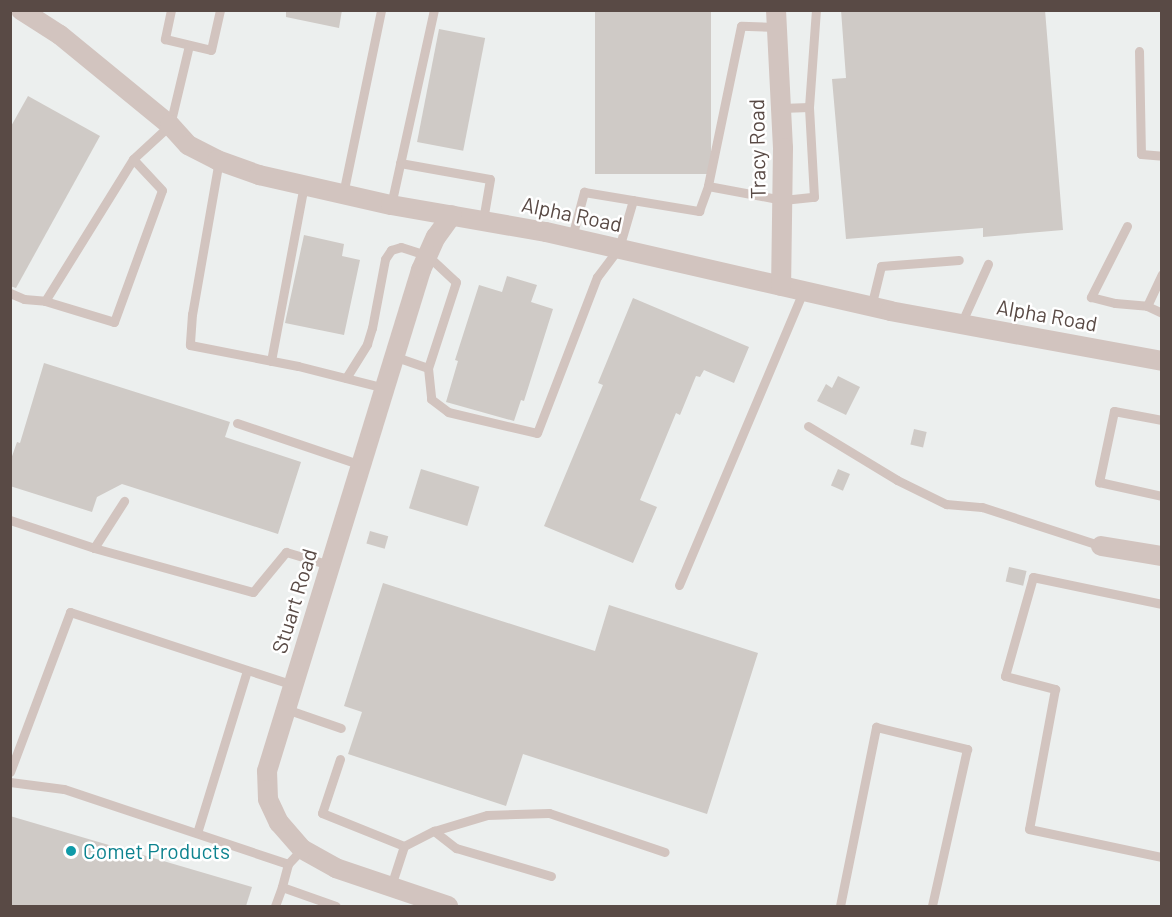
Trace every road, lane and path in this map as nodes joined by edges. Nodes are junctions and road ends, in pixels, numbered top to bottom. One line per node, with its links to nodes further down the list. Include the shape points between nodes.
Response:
1 (171, 10): 8 (lane, via 165,39)
2 (220, 10): 8 (lane, via 211,50)
3 (381, 10): 19 (lane)
4 (434, 10): 16 (lane)
5 (816, 10): 10 (lane)
6 (19, 13): 12 (street, Alpha Road, via 60,35)
7 (777, 19): 11 (street, Tracy Road); 18 (lane, via 741,26)
8 (189, 45): 12 (lane)
9 (1139, 51): 13 (lane, via 1141,154)
10 (809, 107): 11 (lane); 21 (lane, via 814,197)
11 (781, 108): 21 (street, Tracy Road)
12 (170, 125): 14 (lane); 15 (street, Alpha Road, via 188,145)
13 (1161, 156)
14 (133, 159): 35 (lane); 35 (lane, via 162,190 114,322)
15 (219, 160): 17 (street, Alpha Road, via 259,176); 41 (lane, via 190,345)
16 (400, 163): 22 (lane); 24 (lane, via 490,179)
17 (304, 186): 19 (street, Alpha Road); 41 (lane)
18 (708, 186): 20 (lane, via 699,211); 21 (lane)
19 (343, 194): 22 (street, Alpha Road)
20 (633, 200): 26 (lane, via 584,192); 27 (lane)
21 (783, 200): 32 (street, Tracy Road)
22 (391, 205): 23 (street, Alpha Road)
23 (452, 214): 24 (street, Alpha Road); 28 (street, Stuart Road)
24 (483, 220): 26 (street, Alpha Road)
25 (1127, 226): 36 (lane, via 1091,297)
26 (572, 237): 27 (street, Alpha Road)
27 (619, 248): 32 (street, Alpha Road); 43 (lane, via 597,277 537,433 448,412 431,399)
28 (428, 255): 40 (street, Stuart Road); 43 (lane, via 456,282); 44 (lane, via 401,247 391,249 385,259 367,344)
29 (959, 260): 37 (lane, via 881,266)
30 (988, 264): 39 (lane)
31 (1161, 274): 36 (lane)
32 (781, 286): 33 (street, Alpha Road)
33 (803, 291): 37 (street, Alpha Road); 57 (lane)
34 (10, 293): 35 (lane)
35 (45, 301)
36 (1147, 306): 38 (lane)
37 (871, 307): 39 (street, Alpha Road)
38 (1161, 313)
39 (961, 324): 42 (street, Alpha Road)
40 (394, 356): 43 (lane); 45 (street, Stuart Road)
41 (271, 361): 44 (lane)
42 (1161, 361)
43 (428, 368)
44 (346, 378): 45 (lane)
45 (385, 388): 49 (street, Stuart Road)
46 (1161, 420): 50 (lane, via 1114,411 1099,482)
47 (237, 423): 49 (lane)
48 (808, 426): 53 (lane, via 897,480 946,504 982,507)
49 (361, 465): 56 (street, Stuart Road)
50 (1161, 496)
51 (123, 501): 54 (lane)
52 (10, 520): 54 (lane)
53 (1101, 546): 55 (street)
54 (94, 548): 56 (lane, via 253,592 286,552)
55 (1161, 556)
56 (330, 565): 60 (street, Stuart Road)
57 (679, 585)
58 (1161, 604): 71 (lane, via 1033,577 1005,676 1055,689 1029,830)
59 (247, 670): 60 (lane); 64 (lane, via 70,612); 67 (lane)
60 (293, 685): 61 (street, Stuart Road)
61 (285, 710): 62 (lane); 69 (street, Stuart Road, via 267,771 268,799 279,823)
62 (341, 728)
63 (340, 759): 68 (lane, via 322,813)
64 (10, 772)
65 (10, 782): 67 (lane, via 64,789)
66 (434, 831): 68 (lane); 70 (lane, via 488,816 549,813); 73 (lane, via 456,848)
67 (196, 834): 72 (lane)
68 (404, 846): 74 (lane)
69 (302, 849): 72 (lane); 74 (street, Stuart Road, via 336,868)
70 (665, 852)
71 (1161, 857)
72 (288, 864): 75 (lane)
73 (551, 876)
74 (391, 886): 78 (street, Stuart Road)
75 (282, 887): 76 (lane); 77 (lane)
76 (275, 906)
77 (336, 906)
78 (448, 906)
79 (840, 906): 80 (lane, via 876,727 967,749)
80 (932, 906)

